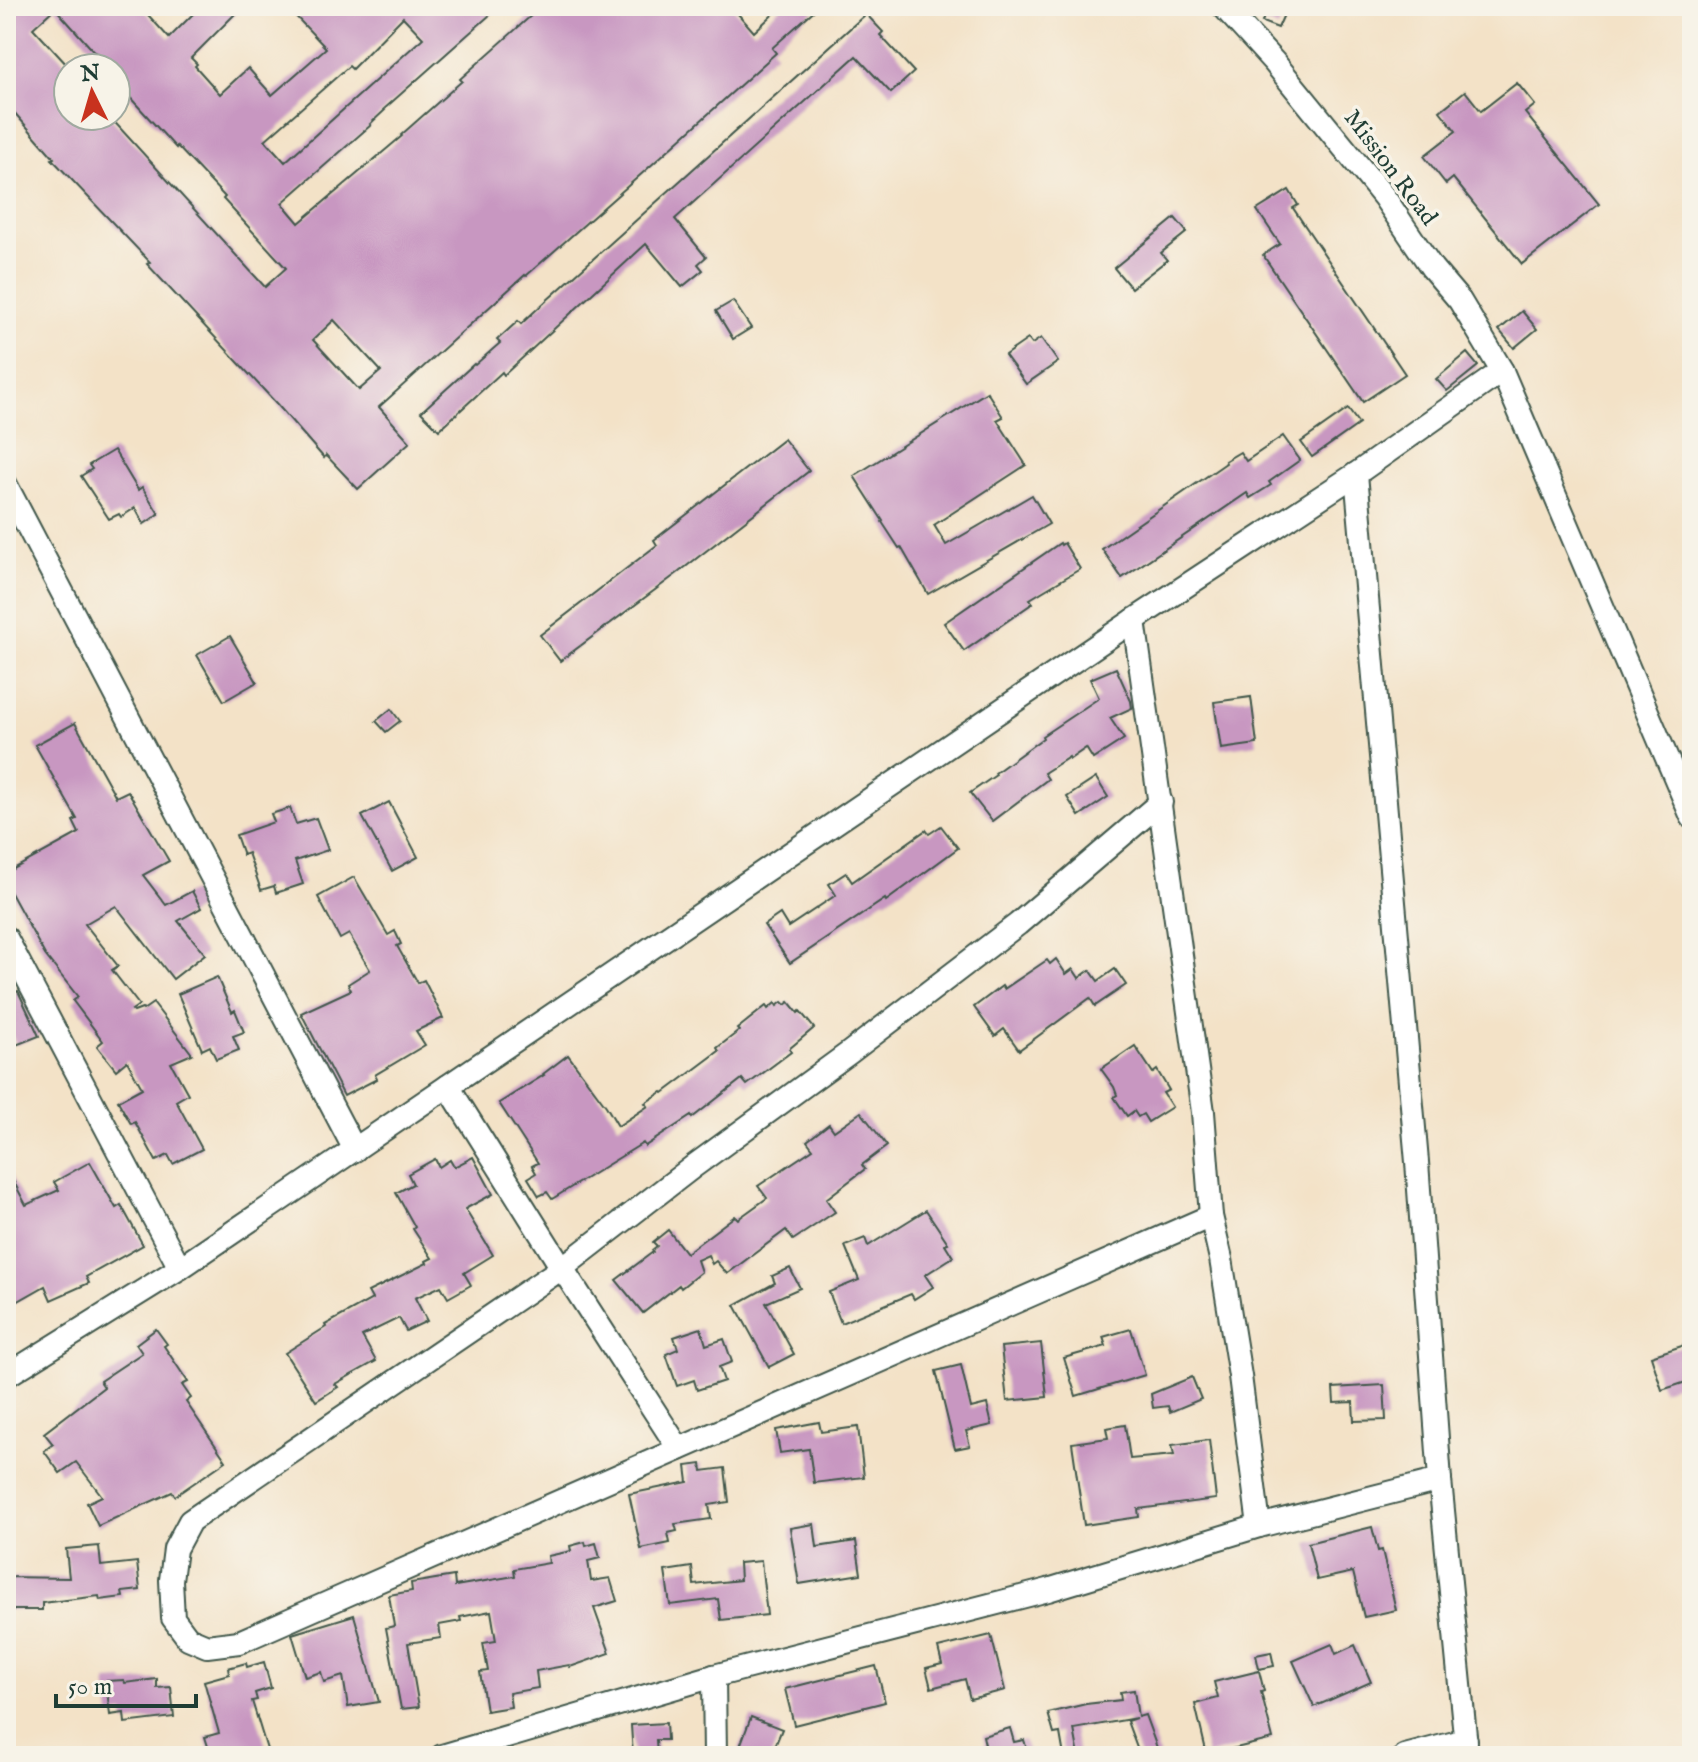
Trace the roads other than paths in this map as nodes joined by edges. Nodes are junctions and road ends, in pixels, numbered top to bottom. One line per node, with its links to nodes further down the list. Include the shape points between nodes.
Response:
1 (1223, 6): 2 (street, Mission Road, via 1384,197 1460,301)
2 (1502, 371): 3 (street); 7 (street, Mission Road)
3 (1356, 474): 5 (street); 16 (street)
4 (6, 485): 10 (street)
5 (1134, 620): 6 (street); 9 (street)
6 (1161, 802): 11 (street, via 1203,1112); 13 (street, via 1018,924)
7 (1692, 817)
8 (6, 938): 12 (street)
9 (448, 1086): 10 (street); 13 (street)
10 (355, 1150): 12 (street)
11 (1211, 1216): 15 (street); 17 (street, via 1240,1376)
12 (180, 1268): 14 (street)
13 (562, 1268): 15 (street); 15 (street, via 190,1521 175,1549 173,1618 188,1638 207,1646 239,1642)
14 (6, 1376)
15 (679, 1449)
16 (1440, 1480): 17 (street); 19 (street)
17 (1259, 1526): 18 (street, via 1048,1590)
18 (714, 1676): 20 (street); 21 (street)
19 (1466, 1748): 22 (street)
20 (442, 1756)
21 (715, 1756)
22 (1405, 1756)

